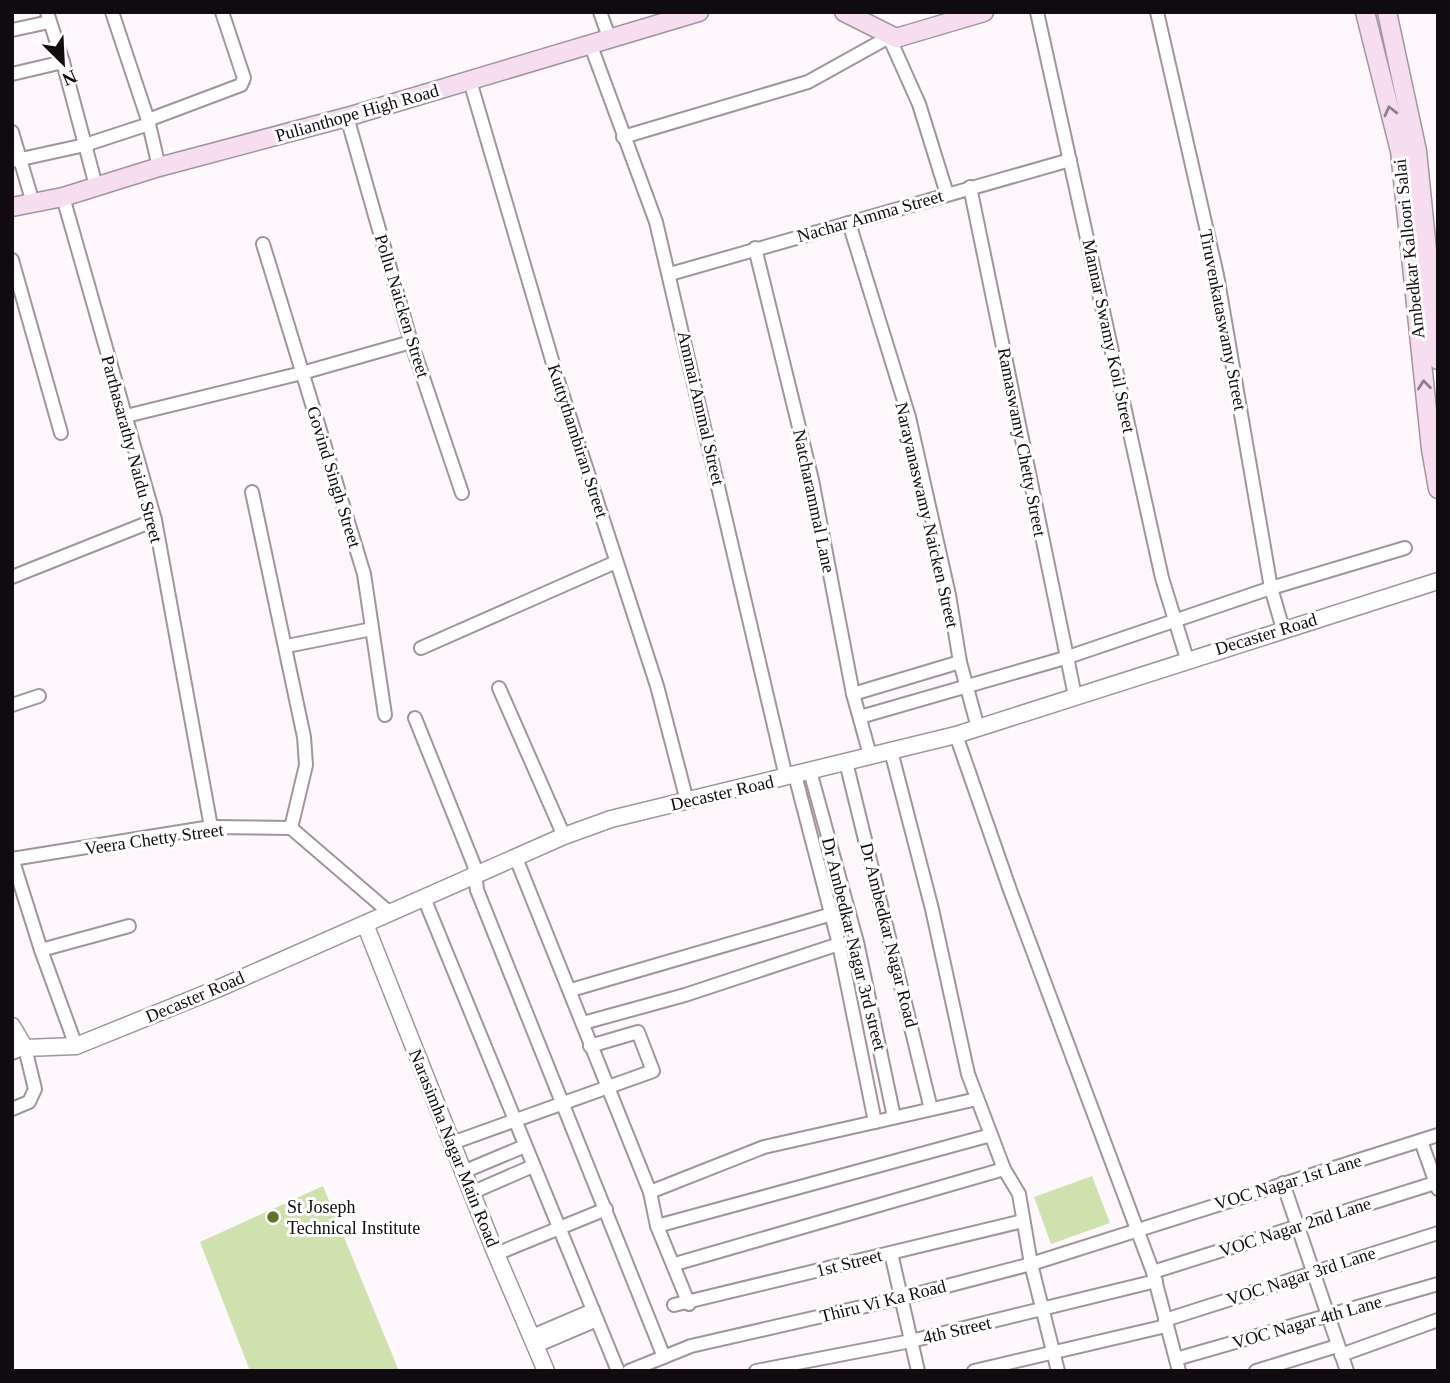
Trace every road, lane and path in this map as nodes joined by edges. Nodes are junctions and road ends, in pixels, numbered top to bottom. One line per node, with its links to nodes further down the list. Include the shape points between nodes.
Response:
1 (112, 12): 20 (street)
2 (222, 12): 20 (street, via 244,78 241,85)
3 (600, 12): 14 (street)
4 (699, 12): 14 (main road, Pulianthope High Road)
5 (844, 12): 12 (main road)
6 (984, 12): 12 (main road, via 905,36)
7 (1037, 12): 25 (street, Mannar Swamy Koil Street)
8 (1157, 12): 52 (street, Tiruvenkataswamy Street, via 1217,275)
9 (1365, 12): 43 (main road, Ambedkar Kalloori Salai, one-way to 9, via 1400,151)
10 (1387, 12): 39 (main road, Ambedkar Kalloori Salai, via 1416,151)
11 (48, 17): 13 (street); 16 (street)
12 (878, 26): 22 (street, via 808,82); 29 (street, via 919,104)
13 (12, 30)
14 (610, 40): 15 (main road, Pulianthope High Road)
15 (591, 46): 18 (main road, Pulianthope High Road); 22 (street, Ammai Ammal Street)
16 (64, 62): 17 (street); 23 (street)
17 (12, 74)
18 (470, 81): 19 (main road, Pulianthope High Road); 49 (street, Kuttythambiran Street)
19 (346, 117): 26 (main road, Pulianthope High Road); 38 (street, Pollu Naicken Street)
20 (148, 122): 23 (street); 26 (street)
21 (12, 132): 24 (street)
22 (623, 136): 37 (street, Ammai Ammal Street, via 656,222)
23 (85, 145): 24 (street); 27 (street)
24 (16, 160): 31 (street)
25 (1070, 160): 28 (street, Nachar Amma Street); 53 (street, Mannar Swamy Koil Street)
26 (159, 167): 27 (main road, Pulianthope High Road)
27 (96, 186): 30 (main road, Pulianthope High Road)
28 (970, 187): 29 (street, Nachar Amma Street); 58 (street, Ramaswamy Chetty Street)
29 (947, 194): 33 (street, Nachar Amma Street)
30 (63, 197): 31 (main road, Pulianthope High Road); 41 (street, Parthasarathy Naidu Street)
31 (33, 203): 32 (main road, Pulianthope High Road)
32 (12, 207)
33 (849, 223): 35 (street, Nachar Amma Street); 60 (street, Narayanaswamy Naicken Street, via 908,417)
34 (263, 244): 40 (street, Govind Singh Street)
35 (755, 248): 37 (street, Nachar Amma Street); 63 (street, Natcharammal Lane, via 811,480)
36 (12, 260): 42 (street)
37 (670, 274): 75 (street, Ammai Ammal Street)
38 (411, 342): 40 (street); 46 (street, Pollu Naicken Street)
39 (1438, 360)
40 (302, 373): 41 (street); 54 (street, Govind Singh Street, via 364,573)
41 (126, 416): 47 (street, Parthasarathy Naidu Street)
42 (61, 433)
43 (1434, 449): 44 (main road, Ambedkar Kalloori Salai)
44 (1437, 481)
45 (252, 492): 56 (street)
46 (462, 493)
47 (155, 520): 50 (street); 77 (street, Parthasarathy Naidu Street)
48 (1405, 548): 52 (street)
49 (616, 562): 57 (street); 76 (street, Kuttythambiran Street, via 657,686)
50 (12, 577)
51 (1438, 581): 55 (street, Decaster Road)
52 (1272, 588): 53 (street); 55 (street, Tiruvenkataswamy Street)
53 (1173, 620): 58 (street); 59 (street, Mannar Swamy Koil Street)
54 (372, 629): 56 (street); 67 (street, Govind Singh Street)
55 (1283, 629): 59 (street, Decaster Road)
56 (287, 646): 78 (street, via 306,765)
57 (421, 648)
58 (1065, 658): 61 (street); 65 (street, Ramaswamy Chetty Street)
59 (1187, 659): 65 (street, Decaster Road)
60 (960, 662): 61 (street, Narayanaswamy Naicken Street); 63 (street)
61 (965, 686): 68 (street); 70 (street, Narayanaswamy Naicken Street)
62 (499, 688): 79 (street)
63 (853, 694): 68 (street, Natcharammal Lane)
64 (39, 696): 66 (street)
65 (1075, 696): 70 (street, Decaster Road)
66 (12, 705)
67 (386, 715)
68 (860, 717): 73 (street, Natcharammal Lane)
69 (415, 719): 82 (street, via 474,865)
70 (978, 728): 71 (street, Decaster Road)
71 (956, 735): 72 (street, Decaster Road); 121 (street)
72 (891, 751): 73 (street, Decaster Road); 97 (street)
73 (870, 755): 74 (street, Decaster Road)
74 (846, 762): 75 (street, Decaster Road); 99 (street, Dr Ambedkar Nagar Road)
75 (797, 775): 76 (street, Decaster Road); 85 (street); 101 (street, Dr Ambedkar Nagar 3rd street, via 858,942)
76 (687, 801): 79 (street, Decaster Road)
77 (211, 827): 78 (street, Veera Chetty Street); 81 (street, Veera Chetty Street)
78 (291, 828): 84 (street)
79 (564, 836): 80 (street, Decaster Road)
80 (516, 858): 82 (street, Decaster Road); 90 (street)
81 (12, 859): 89 (street, Veera Chetty Street)
82 (474, 877): 83 (street, Decaster Road); 98 (street)
83 (424, 898): 84 (street, Decaster Road); 102 (street)
84 (390, 913): 86 (street, Decaster Road)
85 (832, 914): 88 (street); 90 (street)
86 (365, 924): 93 (street, Decaster Road); 107 (street, Narasimha Nagar Main Road)
87 (129, 926): 89 (street)
88 (839, 944): 91 (street); 103 (street)
89 (41, 950): 93 (street, Veera Chetty Street)
90 (570, 990): 91 (street)
91 (583, 1023): 94 (street)
92 (12, 1026): 95 (street)
93 (76, 1046): 95 (street, Decaster Road)
94 (590, 1046): 96 (street); 96 (street, via 633,1032 640,1034 653,1071)
95 (19, 1050): 100 (street, via 35,1089 29,1102)
96 (608, 1088): 98 (street); 114 (street)
97 (977, 1099): 99 (street); 104 (street)
98 (563, 1103): 102 (street); 116 (street)
99 (931, 1109): 101 (street)
100 (12, 1110)
101 (894, 1117): 103 (street)
102 (514, 1120): 107 (street); 108 (street)
103 (875, 1122): 114 (street, via 764,1147)
104 (991, 1135): 110 (street); 118 (street)
105 (1438, 1135): 106 (street, VOC Nagar 1st Lane)
106 (1421, 1141): 112 (street, VOC Nagar 1st Lane); 113 (street)
107 (453, 1143): 111 (street, Narasimha Nagar Main Road)
108 (525, 1146): 109 (street); 111 (street)
109 (533, 1166): 115 (street); 120 (street)
110 (1004, 1169): 117 (street, via 1019,1194); 125 (street)
111 (463, 1172): 115 (street, Narasimha Nagar Main Road)
112 (1283, 1182): 119 (street); 121 (street, VOC Nagar 1st Lane)
113 (1437, 1185): 119 (street, VOC Nagar 2nd Lane)
114 (650, 1192): 118 (street)
115 (471, 1193): 124 (street, Narasimha Nagar Main Road)
116 (606, 1209): 120 (street); 142 (street)
117 (1023, 1220): 123 (street, 1st Street); 126 (street)
118 (657, 1226): 125 (street)
119 (1297, 1226): 127 (street); 128 (street, VOC Nagar 2nd Lane)
120 (558, 1227): 124 (street); 135 (street)
121 (1138, 1229): 126 (street, Thiru Vi Ka Road); 128 (street)
122 (1438, 1233): 127 (street, VOC Nagar 3rd Lane)
123 (891, 1253): 130 (street); 131 (street, 1st Street)
124 (496, 1254): 138 (street, Narasimha Nagar Main Road)
125 (675, 1264): 131 (street)
126 (1031, 1264): 130 (street, Thiru Vi Ka Road); 133 (street)
127 (1312, 1272): 134 (street); 137 (street, VOC Nagar 3rd Lane)
128 (1155, 1276): 133 (street, 4th Street); 137 (street)
129 (1438, 1284): 134 (street, VOC Nagar 4th Lane)
130 (901, 1298): 139 (street); 142 (street, Thiru Vi Ka Road, via 691,1346)
131 (690, 1304): 132 (street, 1st Street)
132 (674, 1305)
133 (1042, 1310): 139 (street, 4th Street); 141 (street)
134 (1328, 1314): 140 (street); 143 (street, VOC Nagar 4th Lane)
135 (595, 1315): 138 (street); 145 (street)
136 (1438, 1320): 140 (street)
137 (1166, 1324): 141 (street, VOC Nagar 3rd Lane); 143 (street)
138 (534, 1341): 144 (street, Narasimha Nagar Main Road)
139 (911, 1341): 147 (street, 4th Street); 148 (street)
140 (1339, 1350): 151 (street); 152 (street)
141 (1054, 1352): 149 (street, VOC Nagar 3rd Lane); 150 (street)
142 (664, 1357): 146 (street, Thiru Vi Ka Road)
143 (1175, 1367)
144 (546, 1371)
145 (618, 1371)
146 (629, 1371)
147 (755, 1371)
148 (918, 1371)
149 (974, 1371)
150 (1058, 1371)
151 (1256, 1371)
152 (1347, 1371)

